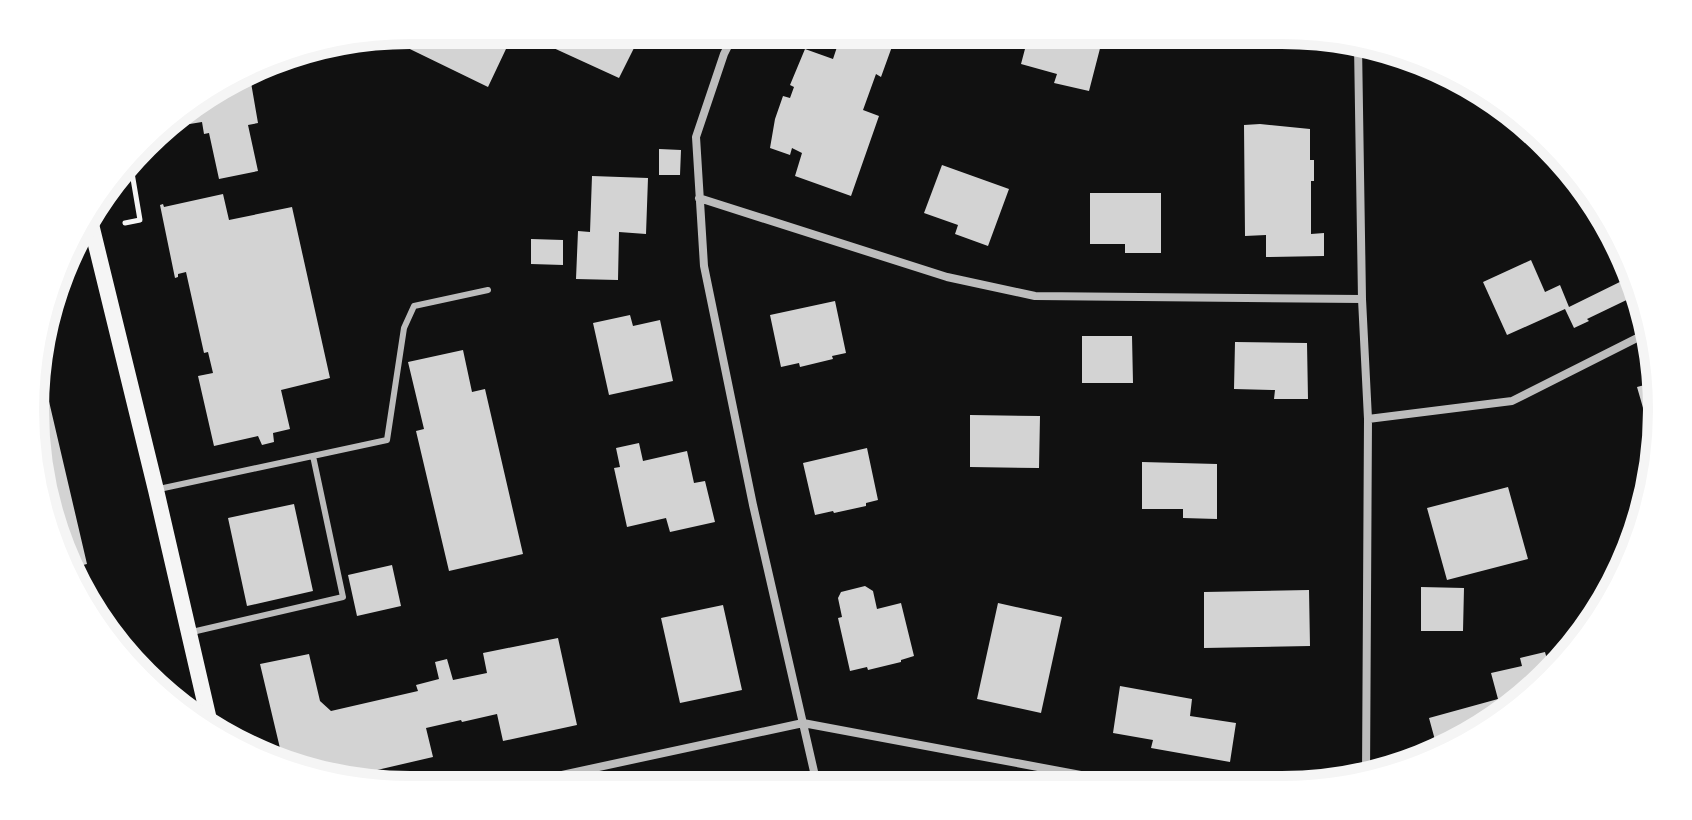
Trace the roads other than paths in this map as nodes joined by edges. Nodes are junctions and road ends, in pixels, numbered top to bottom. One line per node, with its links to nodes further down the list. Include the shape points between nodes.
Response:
1 (729, 44): 3 (street, via 696,137)
2 (1358, 52): 6 (street)
3 (699, 198): 6 (street, via 947,277 1035,296); 13 (street, via 704,266)
4 (92, 229): 10 (main road)
5 (488, 290): 9 (lane, via 414,306 404,328 387,440)
6 (1362, 299): 8 (street)
7 (1640, 336): 8 (street, via 1512,401)
8 (1368, 419): 14 (street)
9 (313, 456): 10 (lane); 11 (lane, via 343,597)
10 (156, 490): 11 (main road)
11 (189, 633): 12 (main road)
12 (208, 715)
13 (803, 723): 15 (street); 16 (street); 17 (street)
14 (1366, 766)
15 (557, 776)
16 (815, 776)
17 (1086, 776)

